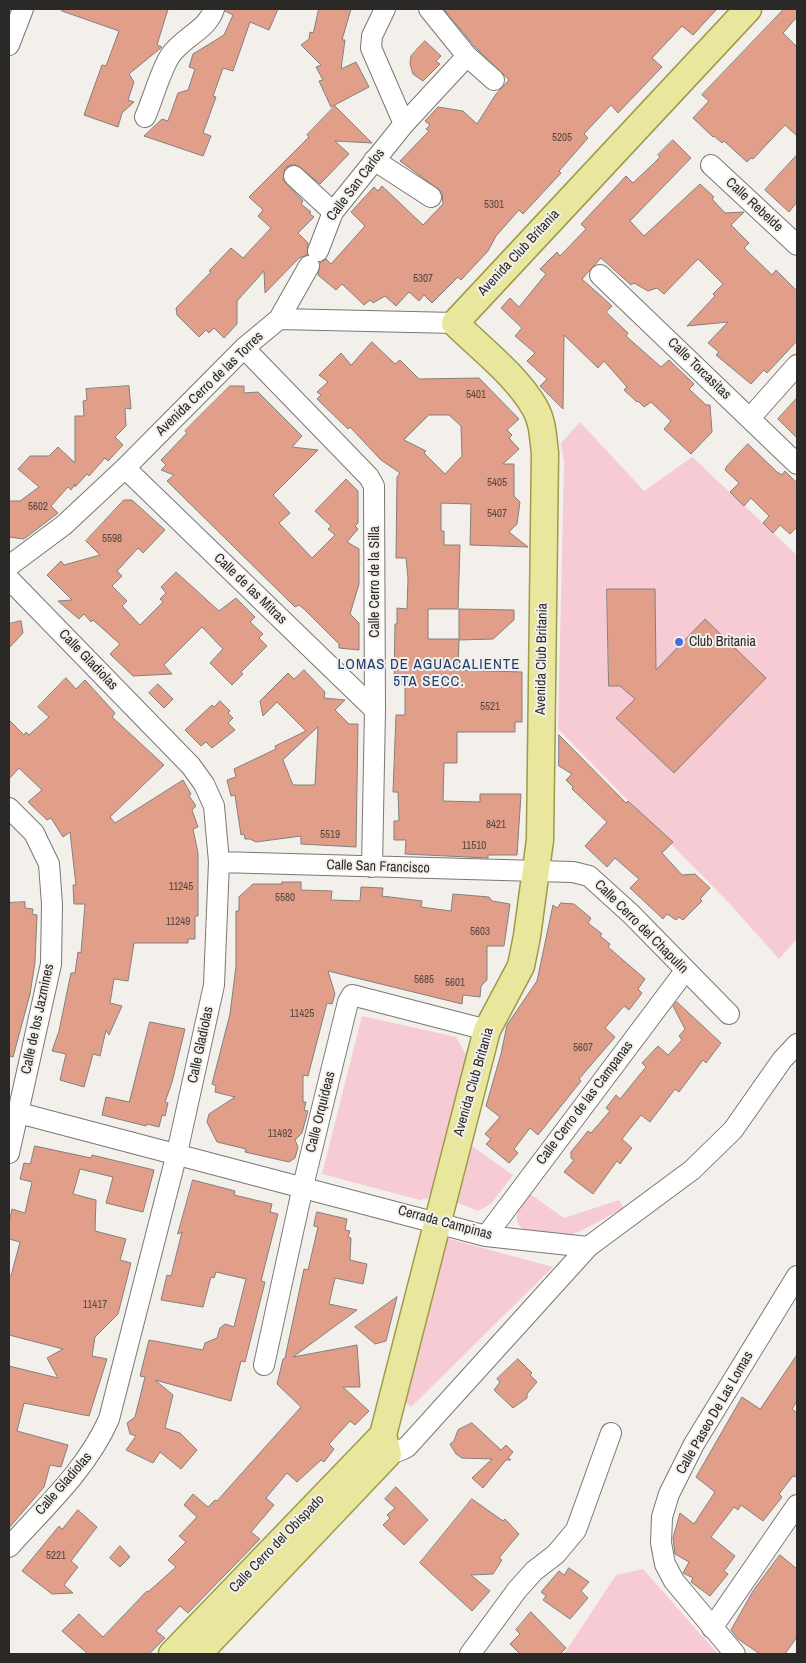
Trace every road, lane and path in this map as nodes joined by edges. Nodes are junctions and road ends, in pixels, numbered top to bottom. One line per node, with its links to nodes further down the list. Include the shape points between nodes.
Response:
1 (22, 9): 6 (street)
2 (214, 9): 9 (street, via 202,27 170,56)
3 (385, 9): 10 (street, via 372,36 371,48)
4 (429, 9): 7 (street)
5 (748, 9): 19 (main road, Avenida Club Britania)
6 (9, 46)
7 (466, 56): 8 (street); 10 (street, Calle San Carlos)
8 (494, 80)
9 (145, 117)
10 (404, 124): 11 (street, Calle San Carlos)
11 (374, 160): 14 (street); 15 (street, Calle San Carlos)
12 (711, 165): 16 (street, Calle Rebelde)
13 (294, 176): 15 (street)
14 (431, 197)
15 (333, 212): 18 (street, Calle San Carlos, via 313,259)
16 (797, 245)
17 (600, 275): 22 (street, Calle Torcasitas)
18 (279, 319): 19 (street); 20 (street, Avenida Cerro de las Torres)
19 (454, 322): 31 (main road, Avenida Club Britania, via 515,382 535,408 542,427 545,453)
20 (244, 348): 24 (street, Avenida Cerro de las Torres); 27 (street, Calle Cerro de la Silla, via 369,477 374,486)
21 (797, 365): 22 (street)
22 (750, 418): 23 (street, Calle Torcasitas)
23 (797, 464)
24 (125, 468): 25 (street, Avenida Cerro de las Torres, via 64,525); 27 (street, Calle de las Mitras)
25 (9, 566)
26 (9, 579): 29 (street, Calle Gladiolas, via 191,766 214,806)
27 (375, 710): 30 (street, Calle Cerro de la Silla)
28 (9, 808): 36 (street, Calle de los Jazmines, via 34,833 49,864 52,904 51,964)
29 (220, 862): 30 (street, Calle San Francisco); 38 (street, Calle Gladiolas, via 214,985)
30 (372, 867): 31 (street, Calle San Francisco)
31 (538, 871): 32 (street, Calle Cerro del Chapulín, via 589,876 631,914); 34 (main road, Avenida Club Britania, via 521,966)
32 (685, 971): 33 (street, Calle Cerro del Chapulín); 41 (street, Calle Cerro de las Campanas)
33 (730, 1014)
34 (486, 1030): 39 (street, Calle Orquídeas, via 352,995); 40 (main road, Avenida Club Britania)
35 (797, 1044): 42 (street, via 733,1130 692,1170)
36 (19, 1113): 37 (street, Calle de los Jazmines); 38 (street, Cerrada Campinas)
37 (9, 1153)
38 (177, 1153): 39 (street, Cerrada Campinas); 48 (street, Calle Gladiolas, via 109,1419 87,1459)
39 (303, 1186): 40 (street, Cerrada Campinas); 44 (street, Calle Orquídeas)
40 (436, 1221): 41 (street, Cerrada Campinas); 46 (main road, Avenida Club Britania)
41 (486, 1236): 42 (street, Cerrada Campinas)
42 (588, 1247): 46 (street, Calle Cerro del Obispado, via 407,1448 399,1452)
43 (797, 1276): 49 (street, Calle Paseo De Las Lomas, via 694,1444 669,1494 662,1517 661,1543 665,1564 674,1581)
44 (264, 1365)
45 (611, 1433): 52 (street, via 576,1530 556,1554 534,1571)
46 (380, 1446): 50 (main road, Calle Cerro del Obispado); 51 (main road, Calle Cerro del Obispado)
47 (797, 1505): 49 (street)
48 (9, 1547)
49 (712, 1628): 53 (street, Calle Paseo De Las Lomas)
50 (172, 1654)
51 (198, 1654)
52 (470, 1654)
53 (736, 1654)

